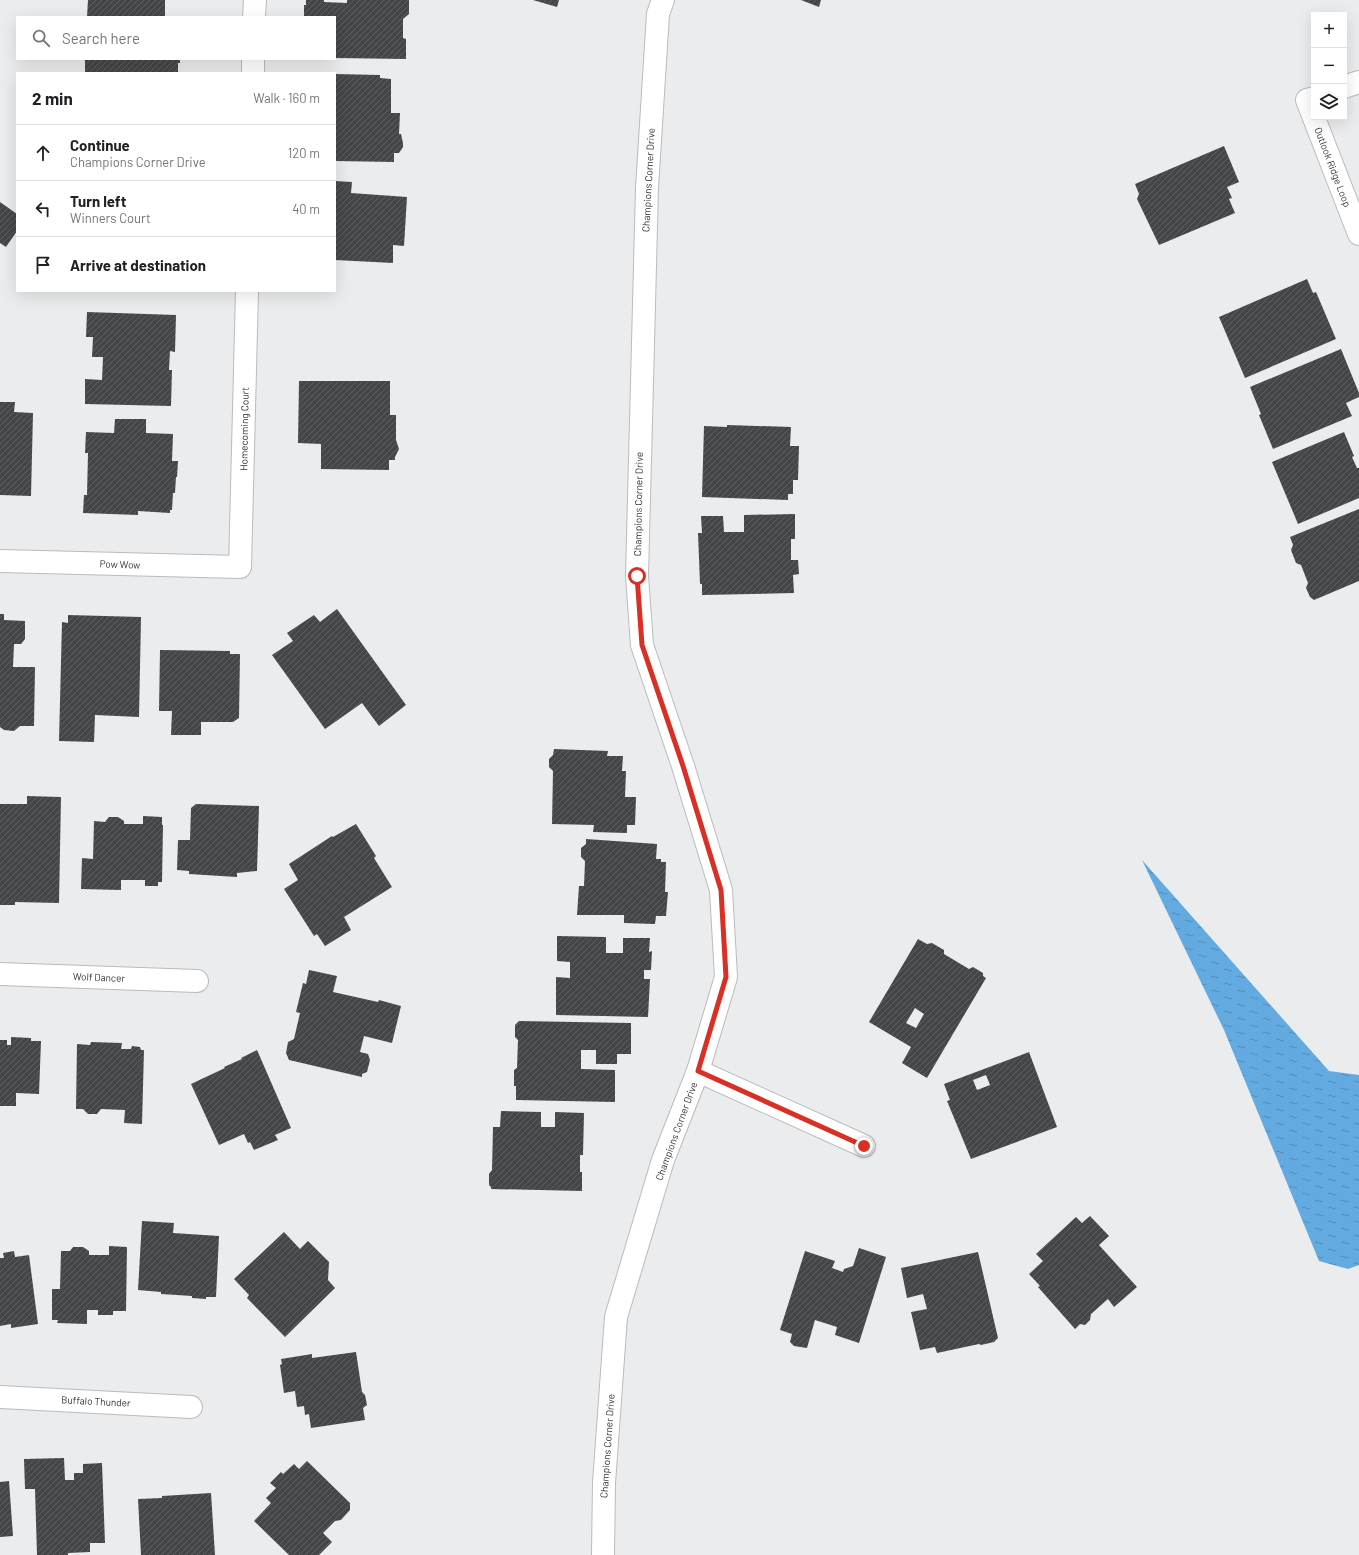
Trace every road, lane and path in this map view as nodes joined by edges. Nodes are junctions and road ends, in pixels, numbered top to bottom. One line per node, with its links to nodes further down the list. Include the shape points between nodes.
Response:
1 (255, 0): 3 (street)
2 (663, 0): 15 (street, Champions Corner Drive, via 658,14 647,188 637,576 642,645 721,890 726,977)
3 (254, 16)
4 (253, 60): 5 (street)
5 (253, 72)
6 (1359, 82): 7 (street)
7 (1347, 86)
8 (1318, 120): 9 (street, Outlook Ridge Loop)
9 (1359, 234)
10 (247, 292): 12 (street, Homecoming Court)
11 (0, 561): 12 (street, Pow Wow)
12 (240, 567)
13 (0, 974): 14 (street, Wolf Dancer)
14 (197, 981)
15 (698, 1071): 16 (street); 19 (street, Champions Corner Drive, via 663,1160 616,1317 604,1483)
16 (864, 1146)
17 (0, 1397): 18 (street, Buffalo Thunder)
18 (191, 1407)
19 (603, 1555)

